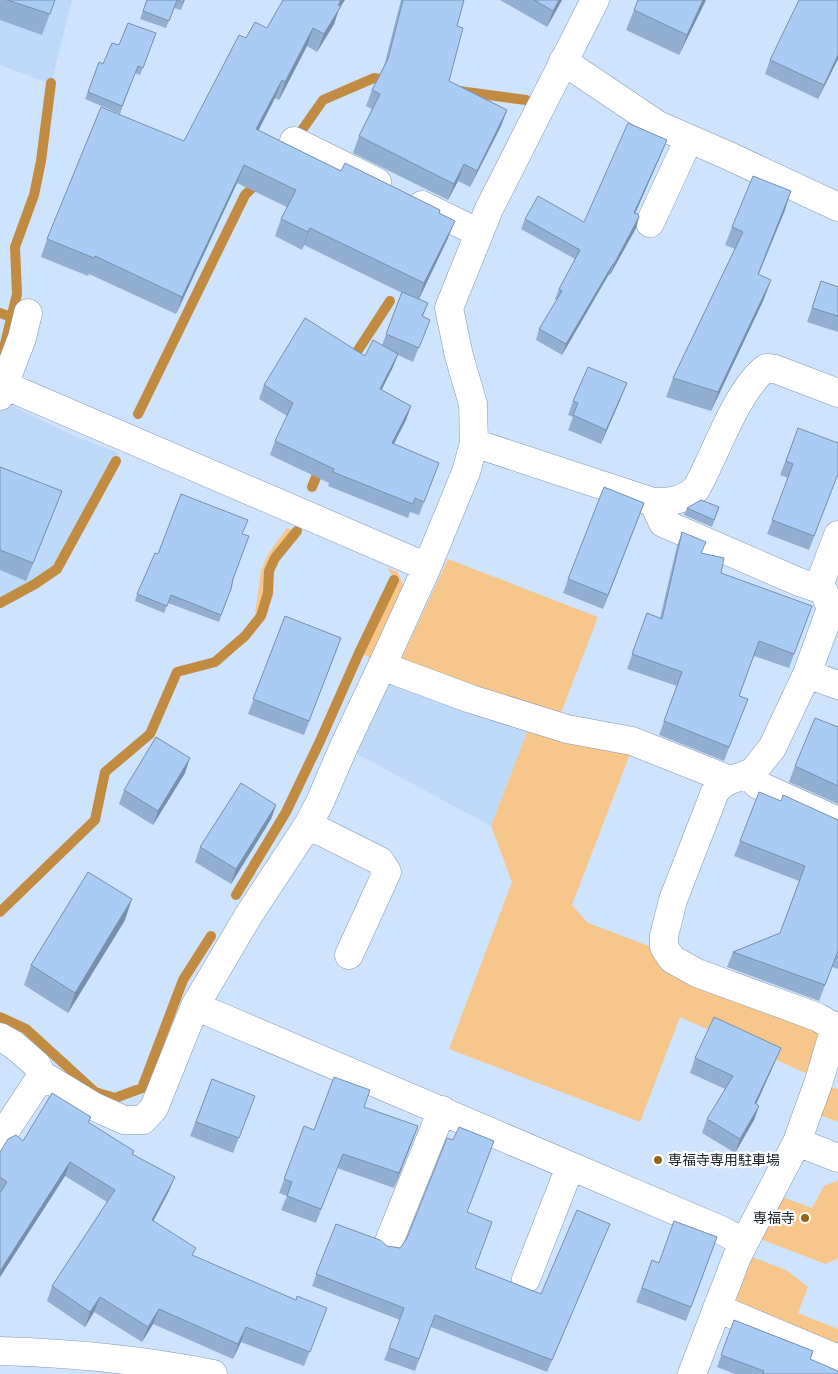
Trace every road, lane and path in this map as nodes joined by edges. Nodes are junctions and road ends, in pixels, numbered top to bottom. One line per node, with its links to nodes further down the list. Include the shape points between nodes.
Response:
1 (595, 0): 2 (street)
2 (563, 61): 4 (street, via 650,121); 7 (street)
3 (294, 141): 7 (street)
4 (695, 141): 5 (street); 6 (street, via 687,143)
5 (838, 207)
6 (650, 223)
7 (479, 233): 11 (street, via 449,308 473,404)
8 (28, 313): 9 (street)
9 (2, 390): 14 (street)
10 (838, 393): 12 (street, via 766,368 743,396 696,489 676,501)
11 (474, 443): 12 (street); 14 (street, via 466,472)
12 (653, 502): 15 (street, via 663,523)
13 (838, 536): 15 (street)
14 (427, 566): 16 (street)
15 (818, 588): 17 (street, via 823,590 831,608)
16 (382, 666): 19 (street, via 566,729 632,741); 21 (street)
17 (807, 674): 18 (street); 19 (street, via 772,748 752,773)
18 (838, 685)
19 (739, 777): 20 (street); 28 (street, via 721,785 715,792 673,900 664,947 672,959 697,973 835,1026)
20 (838, 821)
21 (308, 825): 22 (street, via 380,862 387,872); 23 (street, via 250,913)
22 (349, 955)
23 (195, 1006): 25 (street, via 154,1108 143,1120 124,1120 93,1106); 26 (street)
24 (0, 1037): 25 (street, via 37,1065)
25 (42, 1075): 27 (street)
26 (442, 1110): 30 (street); 32 (street)
27 (0, 1139)
28 (797, 1142): 29 (street); 31 (street)
29 (838, 1158)
30 (570, 1167): 31 (street, via 723,1231); 33 (street)
31 (744, 1243): 34 (street)
32 (388, 1244)
33 (526, 1279)
34 (717, 1308): 36 (street); 38 (street)
35 (0, 1351): 37 (street, via 90,1355 166,1364)
36 (838, 1359)
37 (213, 1374)
38 (692, 1374)

